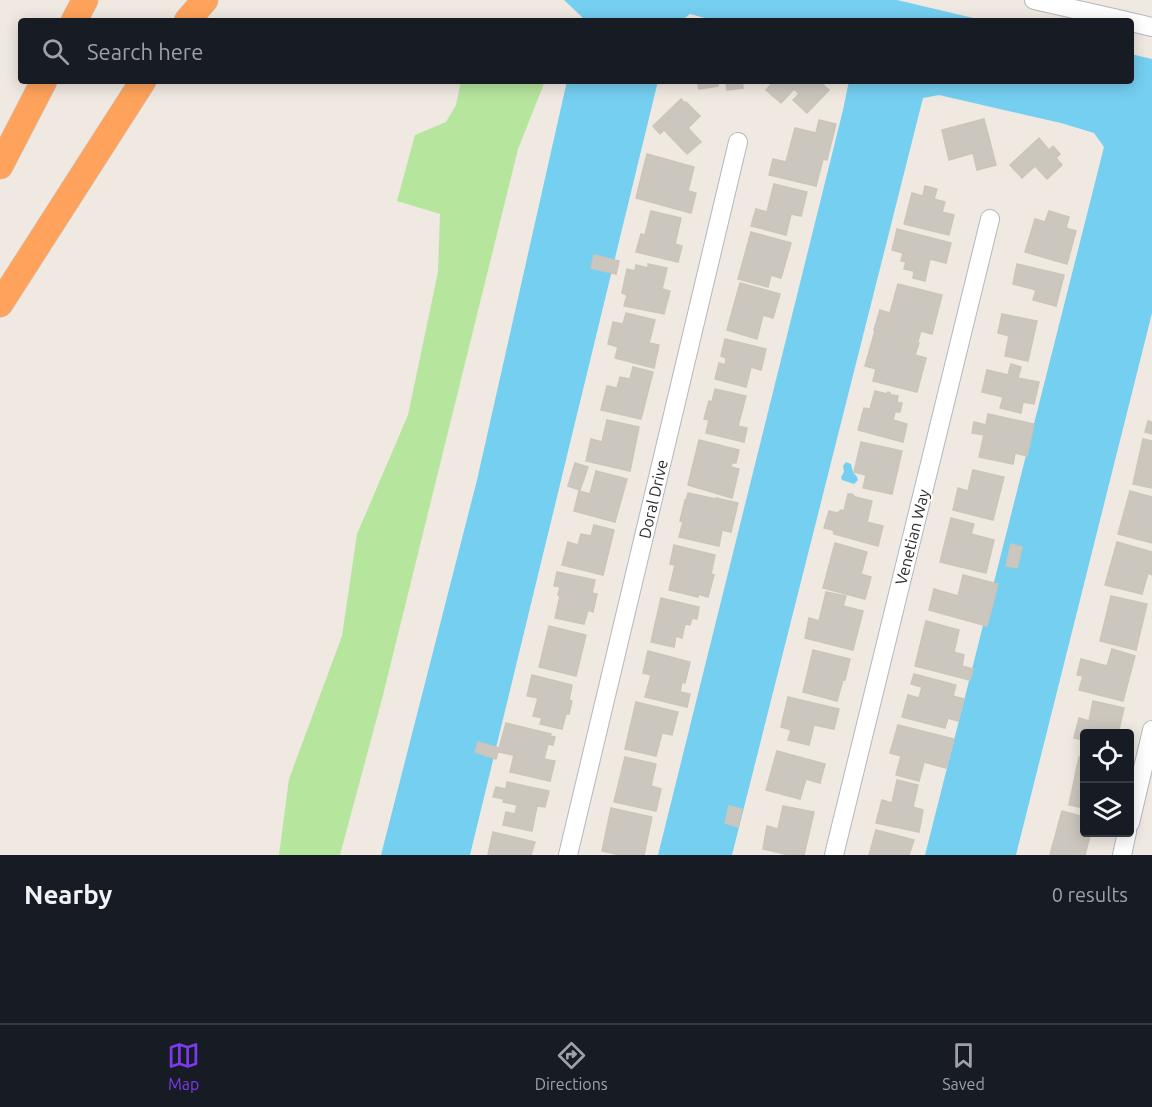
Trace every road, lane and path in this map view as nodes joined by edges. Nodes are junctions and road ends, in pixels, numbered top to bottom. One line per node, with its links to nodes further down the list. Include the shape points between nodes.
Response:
1 (85, 0): 4 (highway)
2 (205, 0): 5 (highway)
3 (1041, 0): 6 (street)
4 (76, 18)
5 (190, 18)
6 (1116, 18)
7 (1134, 22): 8 (street)
8 (1152, 27)
9 (42, 84): 12 (highway)
10 (141, 84): 14 (highway)
11 (738, 142): 18 (street, Doral Drive)
12 (0, 166)
13 (990, 219): 19 (street, Venetian Way)
14 (0, 304)
15 (1152, 730): 16 (street)
16 (1134, 806)
17 (1126, 837): 20 (street)
18 (568, 855)
19 (834, 855)
20 (1122, 855)

